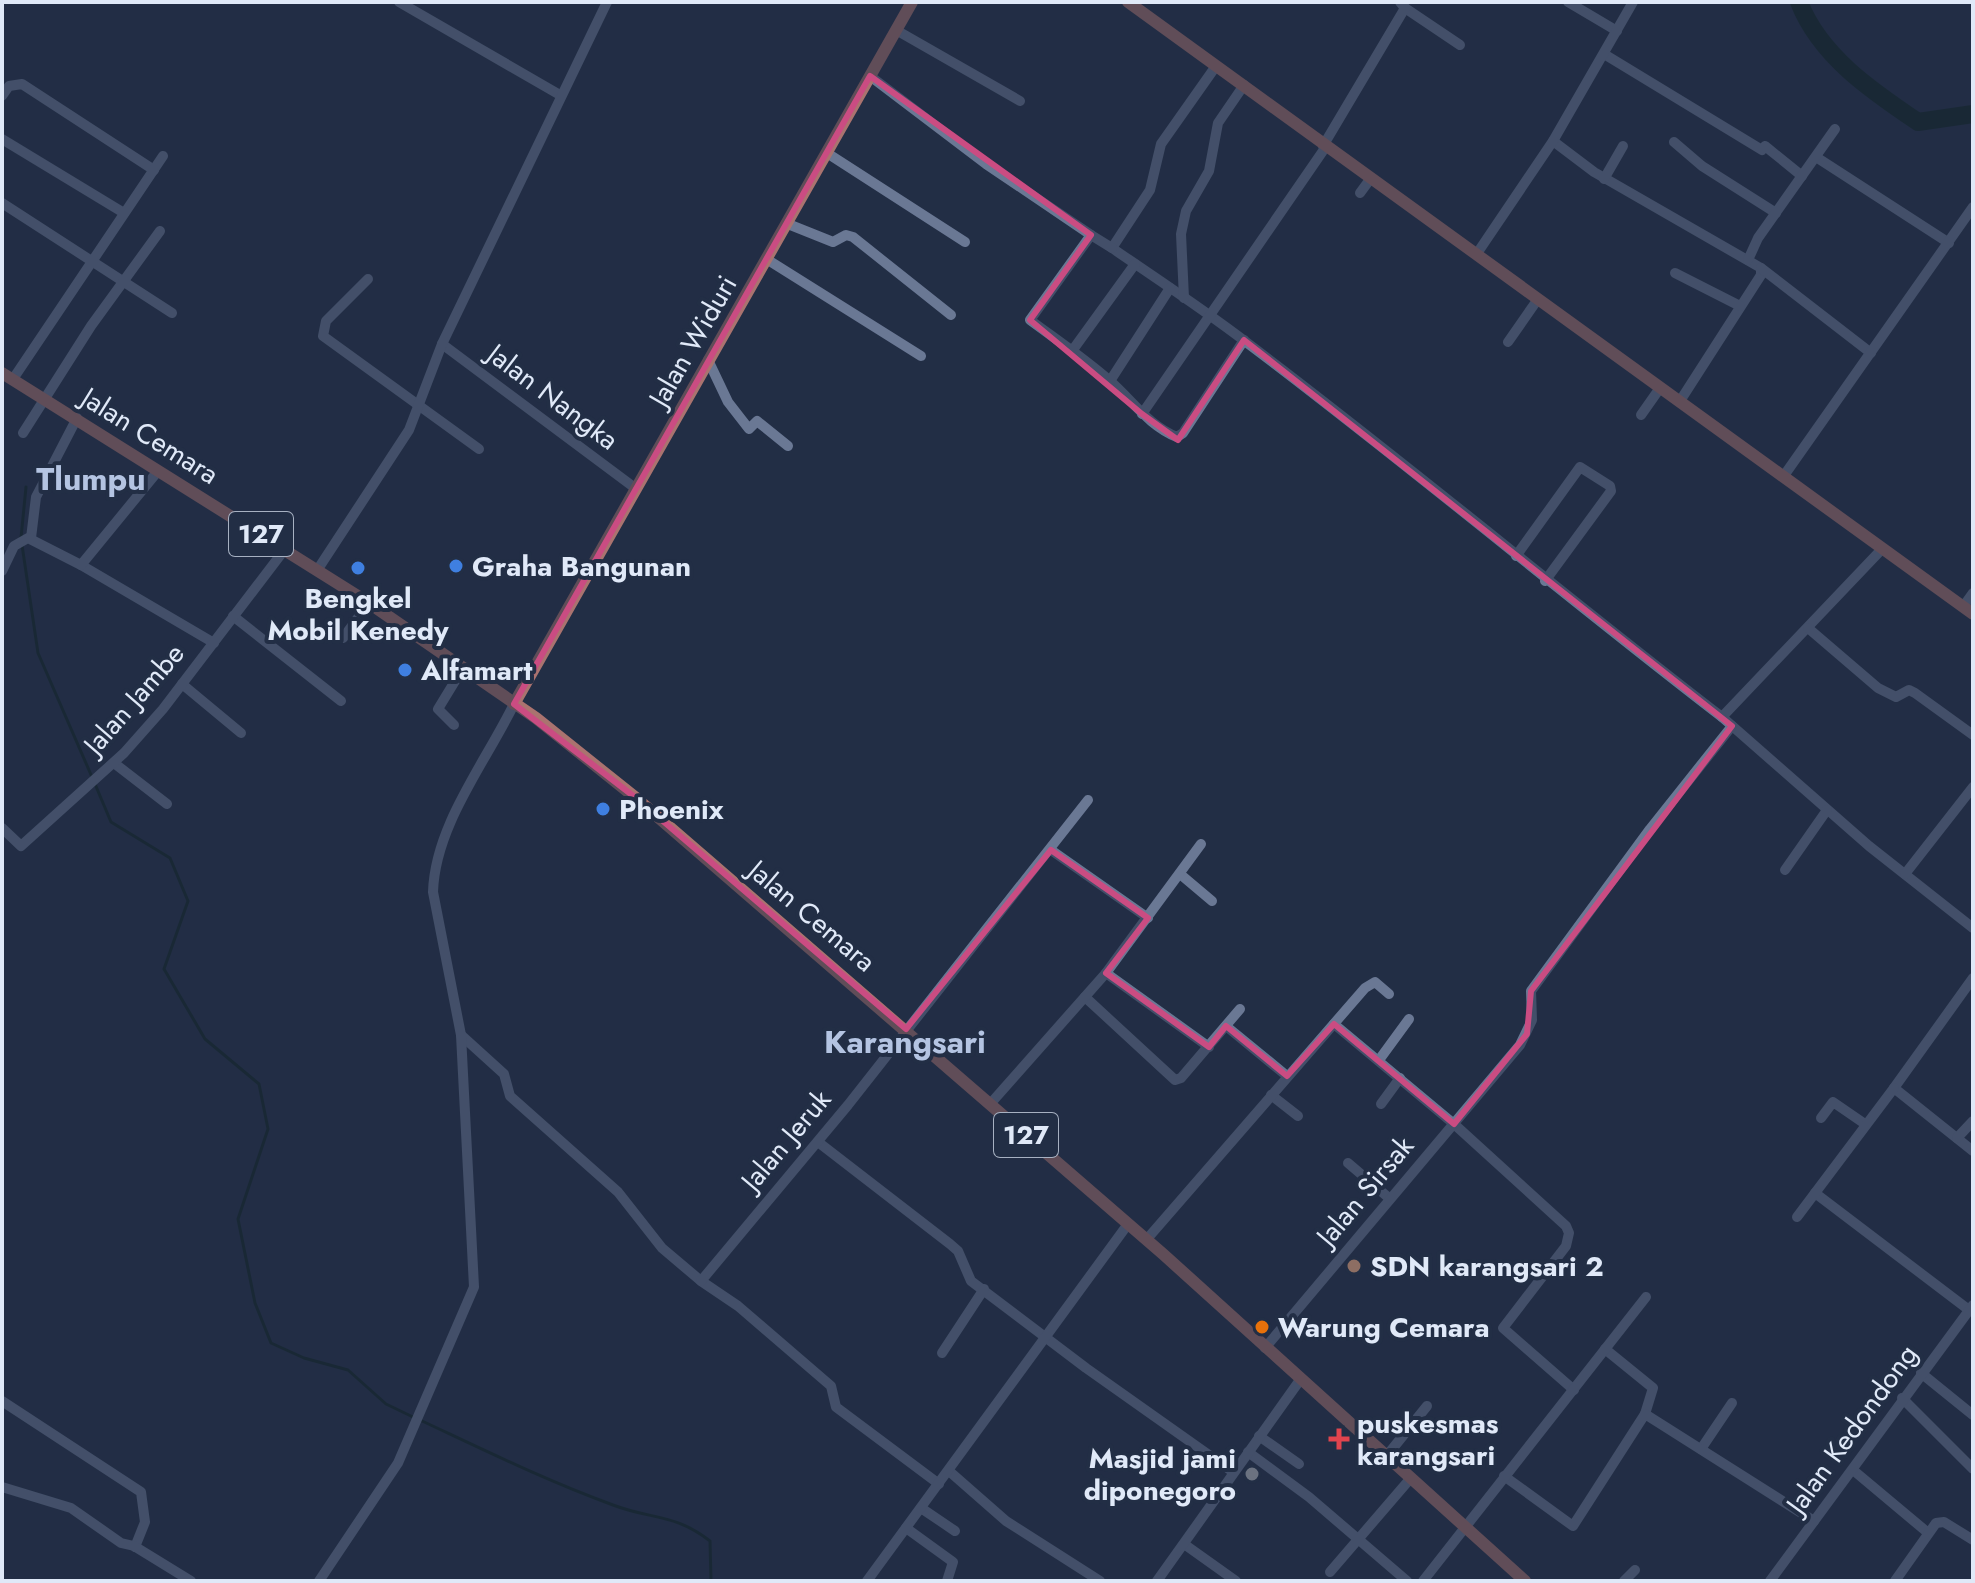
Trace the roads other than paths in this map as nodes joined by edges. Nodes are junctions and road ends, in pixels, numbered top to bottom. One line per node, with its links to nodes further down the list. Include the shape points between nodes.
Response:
1 (399, 2): 15 (street)
2 (607, 2): 15 (street)
3 (1128, 2): 12 (main road)
4 (1568, 2): 9 (street)
5 (1633, 2): 9 (street)
6 (909, 3): 8 (main road, Jalan Widuri)
7 (1402, 5): 10 (street); 23 (street)
8 (896, 30): 13 (main road, Jalan Widuri); 17 (street)
9 (1617, 31): 11 (street)
10 (1460, 45)
11 (1604, 54): 20 (street); 28 (street, via 1762,150 1765,146)
12 (1216, 66): 14 (main road); 41 (street, via 1161,144 1153,183)
13 (870, 76): 24 (main road, Jalan Widuri); 38 (street)
14 (1244, 85): 23 (main road); 52 (street, via 1218,123 1209,171 1186,211 1181,234)
15 (560, 95): 60 (street)
16 (2, 96): 27 (street, via 9,86 22,84)
17 (1020, 101)
18 (1835, 129): 26 (street)
19 (2, 139): 34 (street)
20 (1553, 141): 30 (street); 42 (street)
21 (1674, 142): 35 (street)
22 (1623, 146): 30 (street)
23 (1324, 147): 29 (main road); 57 (street)
24 (827, 153): 36 (main road, Jalan Widuri); 39 (street)
25 (163, 156): 27 (street)
26 (1816, 157): 28 (street); 40 (street)
27 (154, 170): 34 (street)
28 (1802, 176): 35 (street)
29 (1371, 178): 31 (street); 42 (main road)
30 (1604, 179): 44 (street)
31 (1360, 193)
32 (2, 203): 45 (street)
33 (1973, 207): 40 (street)
34 (124, 213): 45 (street)
35 (1776, 213): 44 (street)
36 (788, 224): 43 (main road, Jalan Widuri); 56 (street, via 835,243 846,235 853,237)
37 (160, 231): 50 (street)
38 (1091, 235): 41 (street); 61 (street, via 1030,320)
39 (965, 242)
40 (1949, 243): 62 (street)
41 (1112, 248): 46 (street)
42 (1478, 252): 53 (main road)
43 (768, 260): 63 (street); 64 (main road, Jalan Widuri)
44 (1748, 260): 47 (street)
45 (91, 263): 50 (street); 65 (street)
46 (1135, 264): 51 (street); 61 (street)
47 (1761, 268): 54 (street); 62 (street)
48 (1675, 273): 54 (street)
49 (368, 279): 70 (street, via 326,321 323,336)
50 (123, 283): 55 (street); 68 (street)
51 (1170, 288): 52 (street); 66 (street)
52 (1184, 298): 57 (street)
53 (1538, 299): 59 (street); 67 (main road)
54 (1740, 306): 69 (street)
55 (172, 313)
56 (951, 315)
57 (1209, 315): 58 (street); 71 (street)
58 (1244, 340): 71 (street, via 1179,437); 83 (street)
59 (1508, 342)
60 (442, 344): 70 (street); 79 (street, Jalan Nangka)
61 (1072, 351): 66 (street)
62 (1871, 353): 78 (street)
63 (921, 356)
64 (708, 360): 75 (street, via 728,402 749,429 757,421); 79 (main road, Jalan Widuri)
65 (7, 376): 68 (main road, Jalan Cemara / 127)
66 (1110, 381): 71 (street)
67 (1660, 388): 69 (main road); 72 (street)
68 (42, 398): 73 (main road, Jalan Cemara / 127); 74 (street)
69 (1680, 401): 78 (main road)
70 (420, 405): 76 (street); 85 (street, via 391,461)
71 (1142, 414)
72 (1641, 415)
73 (77, 418): 77 (main road, Jalan Cemara / 127); 80 (street, via 36,497)
74 (23, 433)
75 (788, 446)
76 (479, 449)
77 (158, 471): 81 (main road, Jalan Cemara / 127); 84 (street)
78 (1783, 477): 82 (main road)
79 (635, 488): 98 (main road, Jalan Widuri)
80 (26, 539): 84 (street); 86 (street)
81 (285, 549): 85 (main road, Jalan Cemara / 127); 91 (street, Jalan Jambe)
82 (1882, 549): 90 (main road); 92 (street)
83 (1516, 556): 87 (street); 87 (street, via 1580,467 1610,486)
84 (81, 565): 94 (street)
85 (318, 569): 89 (main road, Jalan Cemara / 127)
86 (2, 571)
87 (1545, 581): 99 (street)
88 (1973, 593): 90 (street)
89 (369, 603): 93 (street); 95 (main road, Jalan Cemara / 127)
90 (1968, 610)
91 (233, 616): 94 (street, Jalan Jambe); 97 (street)
92 (1808, 628): 99 (street); 103 (street, via 1878,688 1896,697 1909,690)
93 (343, 638)
94 (214, 643): 96 (street, Jalan Jambe)
95 (463, 668): 98 (main road, Jalan Cemara / 127); 100 (street, via 438,709)
96 (182, 684): 102 (street); 104 (street, Jalan Jambe)
97 (341, 701)
98 (514, 704): 126 (main road, Jalan Cemara / 127, via 636,798); 127 (street, via 458,810 434,875)
99 (1722, 717): 101 (street)
100 (454, 725)
101 (1732, 726): 108 (street); 139 (street, Jalan Sirsak, via 1531,991 1530,1029)
102 (241, 733)
103 (1973, 735)
104 (114, 763): 107 (street); 109 (street, Jalan Jambe, via 21,846)
105 (1973, 787): 114 (street)
106 (1088, 800): 111 (street, Jalan Jeruk)
107 (167, 804)
108 (1827, 810): 112 (street); 114 (street)
109 (2, 828)
110 (1201, 844): 113 (street)
111 (1051, 850): 116 (street); 126 (street, Jalan Jeruk)
112 (1785, 870)
113 (1180, 874): 115 (street); 116 (street)
114 (1905, 874): 117 (street)
115 (1212, 901)
116 (1148, 918): 118 (street)
117 (1973, 928)
118 (1106, 973): 121 (street); 128 (street)
119 (1973, 980): 132 (street)
120 (1389, 994): 124 (street, via 1370,983)
121 (1085, 997): 128 (street, via 1172,1080 1181,1078); 134 (street)
122 (1240, 1009): 125 (street)
123 (1409, 1019): 129 (street)
124 (1334, 1024): 129 (street); 130 (street)
125 (1226, 1026): 128 (street); 130 (street)
126 (906, 1029): 134 (main road, Jalan Cemara / 127); 142 (street, Jalan Jeruk)
127 (461, 1035): 150 (street, via 504,1074 510,1096 618,1192 662,1248); 192 (street, via 474,1287 386,1486)
128 (1209, 1047)
129 (1379, 1060): 131 (street)
130 (1287, 1076): 133 (street)
131 (1400, 1078): 135 (street); 139 (street)
132 (1894, 1088): 140 (street); 141 (street)
133 (1271, 1095): 136 (street); 149 (street)
134 (991, 1103): 148 (main road, Jalan Cemara / 127)
135 (1381, 1104)
136 (1298, 1116)
137 (1821, 1118): 140 (street, via 1835,1102)
138 (1973, 1121): 141 (street)
139 (1454, 1124): 146 (street, Jalan Sirsak); 160 (street, via 1539,1199 1569,1233 1566,1246 1503,1331)
140 (1865, 1124): 145 (street)
141 (1957, 1138): 143 (street)
142 (818, 1142): 150 (street, Jalan Jeruk); 151 (street, via 958,1251 969,1278)
143 (1973, 1151)
144 (1348, 1163): 146 (street)
145 (1815, 1193): 147 (street); 153 (street)
146 (1389, 1198): 155 (street, Jalan Sirsak)
147 (1797, 1217)
148 (1128, 1224): 149 (main road, Jalan Cemara / 127); 154 (street)
149 (1147, 1239): 155 (main road, Jalan Cemara / 127)
150 (701, 1281): 178 (street, via 831,1386 836,1407)
151 (984, 1289): 154 (street); 157 (street)
152 (1646, 1297): 156 (street)
153 (1971, 1308): 158 (street, Jalan Kedondong)
154 (1046, 1337): 174 (street); 175 (street)
155 (1265, 1348): 159 (main road, Jalan Cemara / 127)
156 (1605, 1349): 160 (street); 165 (street, via 1653,1388)
157 (942, 1353)
158 (1921, 1373): 162 (street, Jalan Kedondong); 166 (street)
159 (1300, 1380): 167 (street); 170 (main road, Jalan Cemara / 127)
160 (1574, 1390): 176 (street)
161 (2, 1401): 189 (street, via 141,1492 145,1522)
162 (1900, 1401): 172 (street); 173 (street, Jalan Kedondong)
163 (1732, 1403): 168 (street)
164 (1427, 1406): 170 (street)
165 (1645, 1414): 168 (street); 176 (street, via 1573,1526)
166 (1973, 1415)
167 (1259, 1436): 169 (street); 171 (street)
168 (1701, 1449): 181 (street)
169 (1248, 1452): 175 (street); 186 (street)
170 (1385, 1458): 177 (main road, Jalan Cemara / 127)
171 (1299, 1464)
172 (1973, 1469)
173 (1853, 1470): 181 (street, Jalan Kedondong); 185 (street)
174 (949, 1471): 178 (street); 197 (street, via 1006,1521)
175 (1233, 1472): 188 (street)
176 (1504, 1476): 182 (street)
177 (1410, 1479): 182 (main road, Jalan Cemara / 127); 186 (street)
178 (939, 1484): 180 (street)
179 (2, 1487): 189 (street, via 71,1508 121,1543)
180 (921, 1508): 183 (street); 184 (street)
181 (1814, 1521): 203 (street, Jalan Kedondong)
182 (1466, 1528): 193 (main road, Jalan Cemara / 127); 201 (street)
183 (904, 1531): 195 (street); 196 (street, via 953,1562)
184 (955, 1531)
185 (1927, 1532): 187 (street, via 1940,1521); 204 (street)
186 (1358, 1537): 191 (street); 200 (street)
187 (1973, 1540)
188 (1184, 1544): 198 (street); 199 (street)
189 (135, 1546): 194 (street)
190 (1635, 1570): 202 (street)
191 (1330, 1572)
192 (324, 1580)
193 (1523, 1580)
194 (191, 1581)
195 (867, 1581)
196 (947, 1581)
197 (1100, 1581)
198 (1157, 1581)
199 (1236, 1581)
200 (1407, 1581)
201 (1423, 1581)
202 (1624, 1581)
203 (1770, 1581)
204 (1895, 1581)

